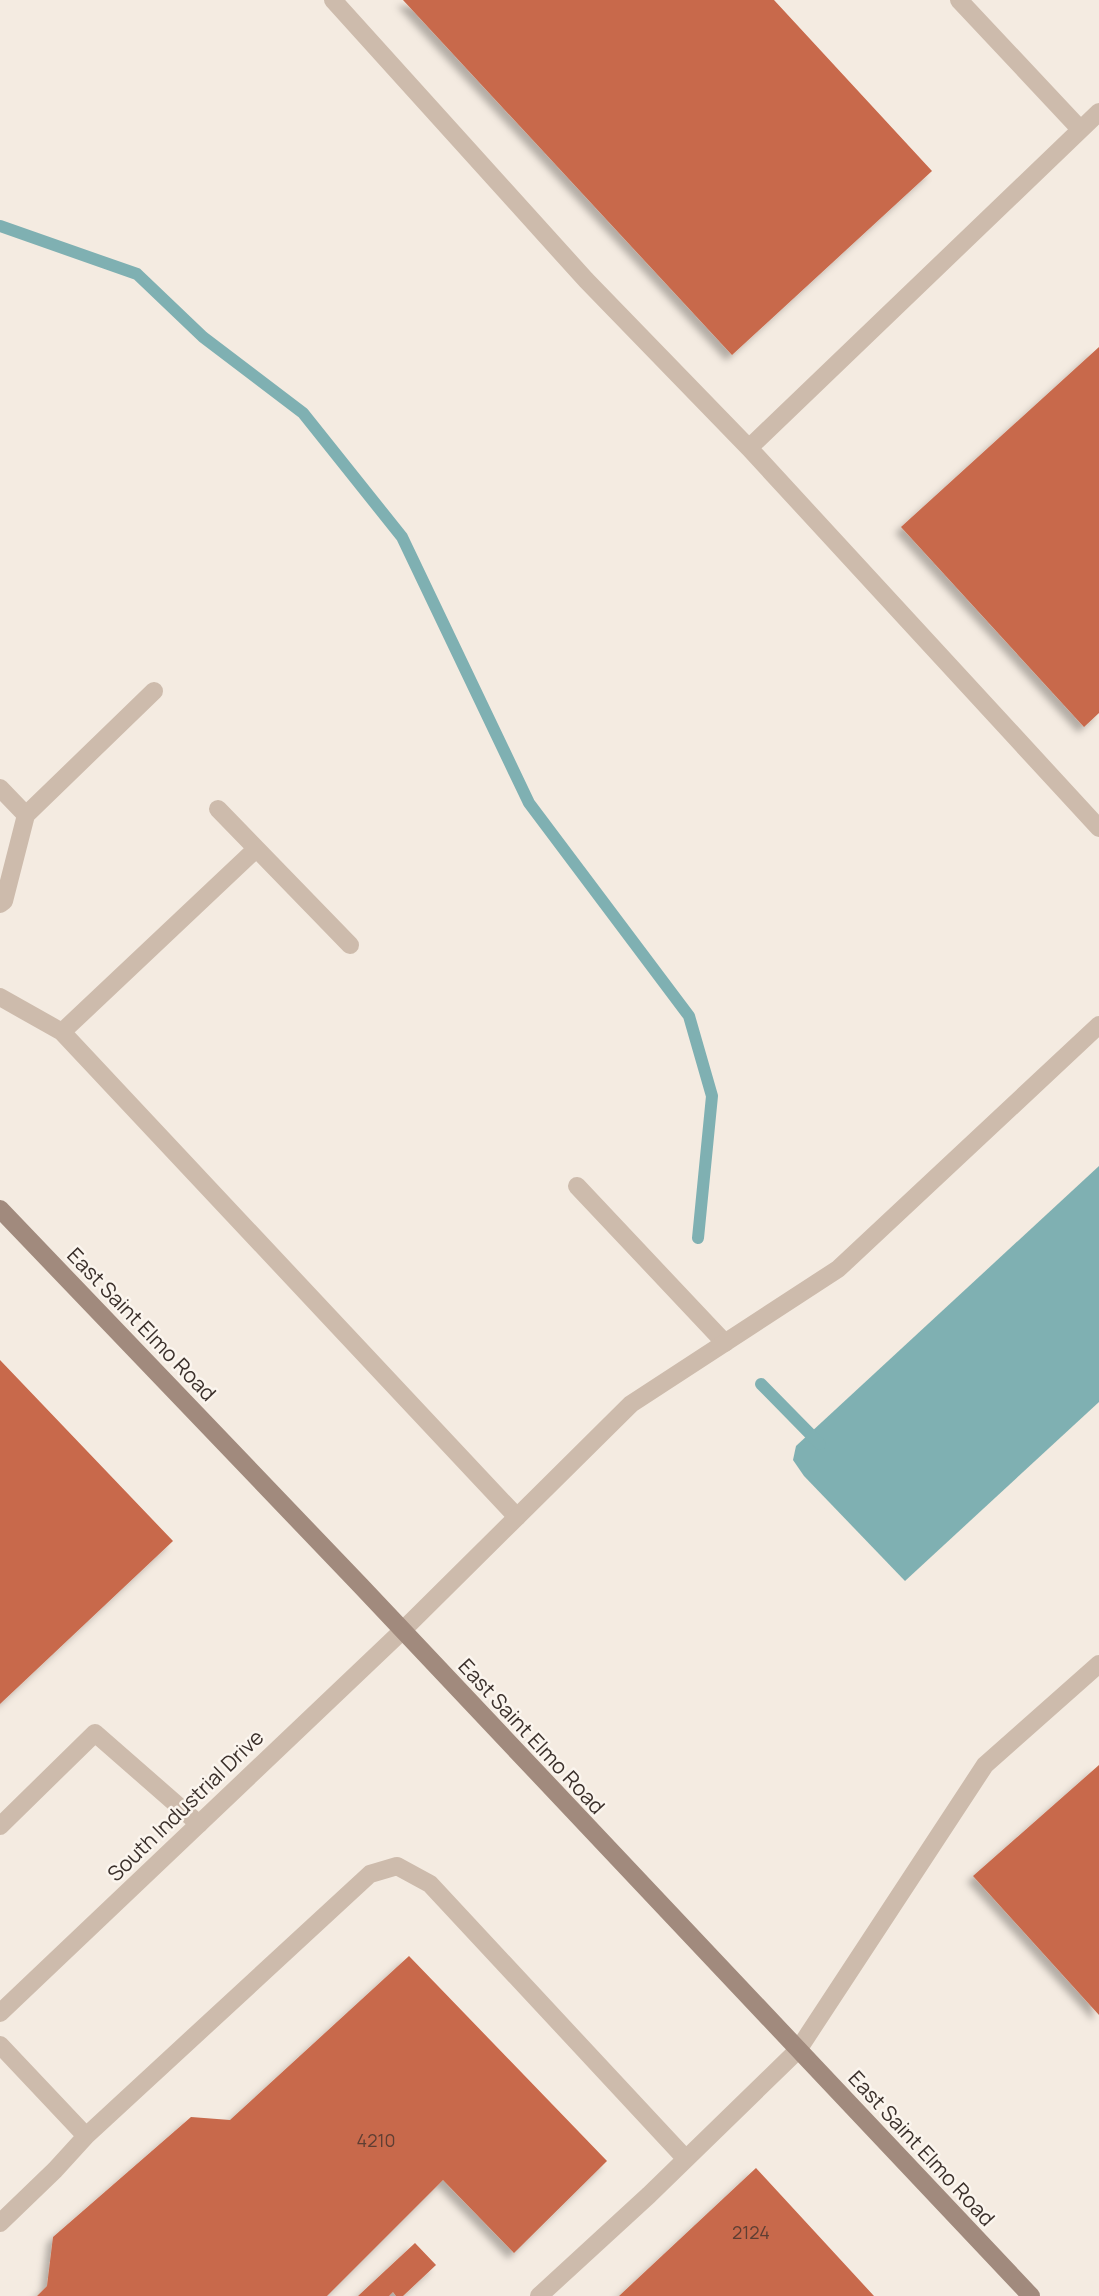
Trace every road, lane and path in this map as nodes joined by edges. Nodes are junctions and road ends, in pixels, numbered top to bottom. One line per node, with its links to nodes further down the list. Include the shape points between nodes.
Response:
1 (333, 0): 5 (street, via 586,280)
2 (959, 0): 4 (street)
3 (1099, 112): 4 (street)
4 (1080, 129): 5 (street)
5 (749, 447): 10 (street)
6 (155, 691): 9 (street)
7 (0, 788): 9 (street)
8 (218, 809): 11 (street)
9 (26, 815): 12 (street)
10 (1099, 828)
11 (256, 849): 13 (street); 16 (street)
12 (0, 904)
13 (351, 946)
14 (0, 996): 16 (street)
15 (1099, 1025): 19 (street, South Industrial Drive, via 838,1269)
16 (62, 1032): 20 (street)
17 (577, 1186): 19 (street)
18 (0, 1209): 21 (street, East Saint Elmo Road)
19 (724, 1343): 20 (street, South Industrial Drive, via 631,1404)
20 (517, 1517): 21 (street, South Industrial Drive)
21 (402, 1631): 23 (street, South Industrial Drive); 27 (street, East Saint Elmo Road)
22 (1099, 1664): 27 (street, via 985,1765)
23 (199, 1824): 24 (street, via 95,1733); 25 (street, South Industrial Drive)
24 (0, 1826)
25 (0, 2013)
26 (0, 2045): 28 (street)
27 (798, 2050): 29 (street); 32 (street, East Saint Elmo Road)
28 (86, 2136): 29 (street, via 370,1874 397,1866 430,1884); 30 (street)
29 (686, 2159): 31 (street)
30 (0, 2223)
31 (539, 2296)
32 (1031, 2296)

